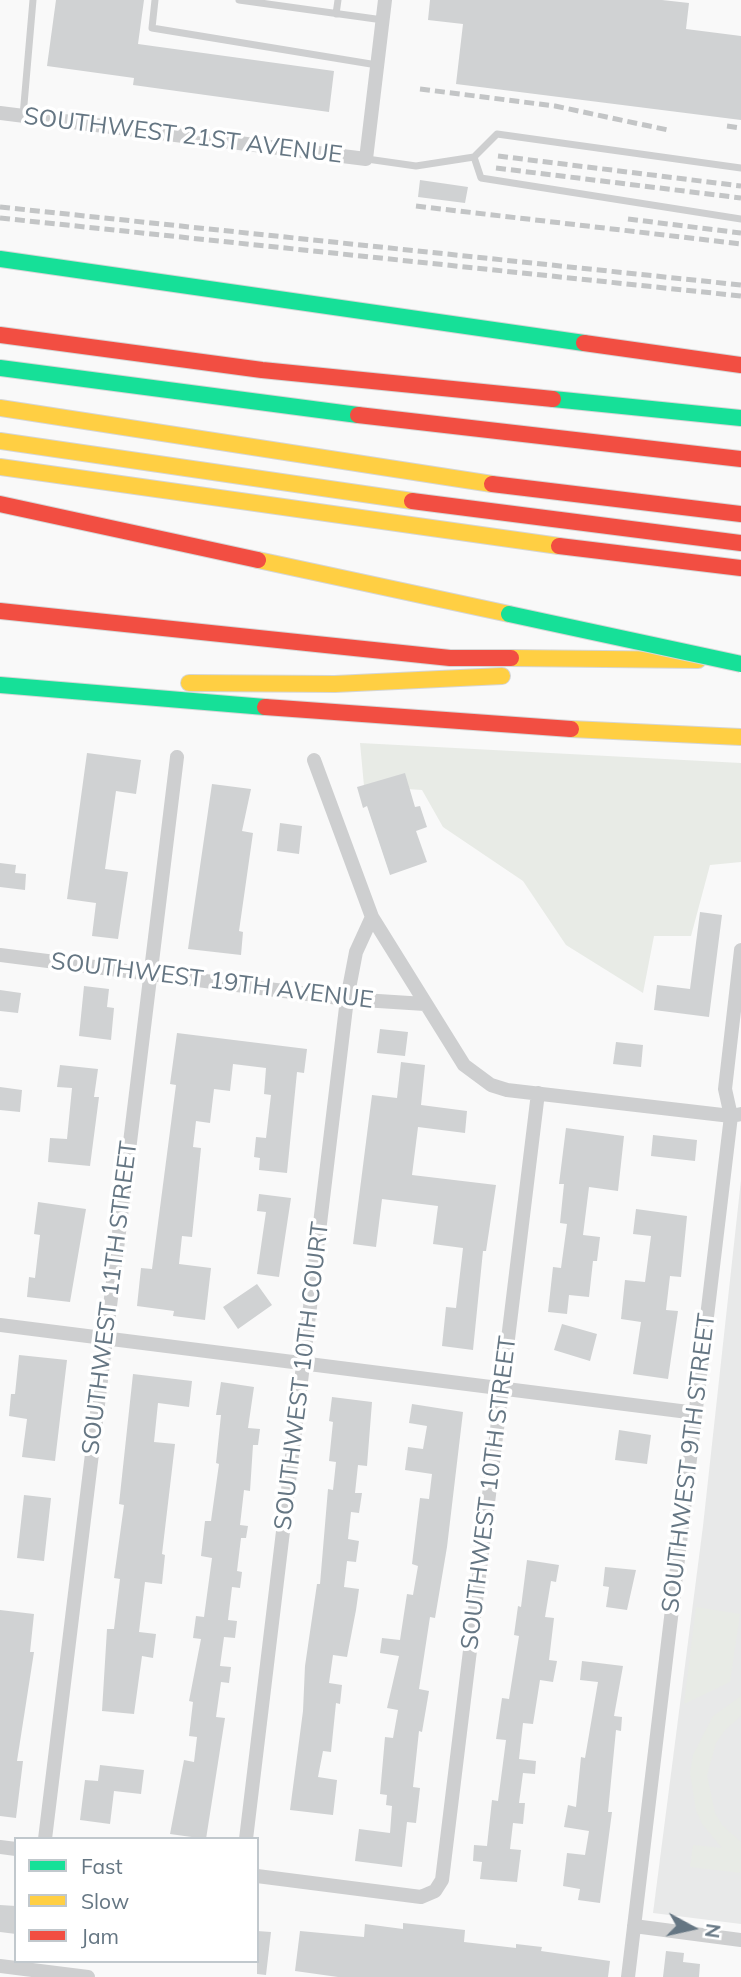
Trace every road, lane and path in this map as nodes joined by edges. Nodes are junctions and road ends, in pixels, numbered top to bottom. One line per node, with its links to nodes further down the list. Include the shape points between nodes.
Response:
1 (33, 0): 10 (lane)
2 (155, 0): 8 (lane, via 152,28)
3 (239, 0): 6 (lane)
4 (338, 0): 6 (lane)
5 (385, 0): 7 (street)
6 (336, 14): 7 (lane)
7 (383, 20): 8 (street)
8 (377, 65): 12 (street)
9 (0, 113): 10 (street, SOUTHWEST 21ST AVENUE)
10 (23, 116): 12 (street, SOUTHWEST 21ST AVENUE)
11 (474, 158): 12 (lane, via 416,166); 13 (lane, via 497,134); 14 (lane, via 481,178)
12 (366, 159)
13 (741, 168)
14 (741, 219)
15 (0, 259): 16 (highway)
16 (421, 318): 17 (highway, via 523,319); 19 (highway)
17 (617, 331)
18 (0, 335): 23 (highway, via 262,370)
19 (741, 365)
20 (0, 368): 25 (highway, via 439,426)
21 (0, 408): 31 (highway, via 433,477)
22 (110, 408): 26 (highway)
23 (741, 418)
24 (0, 441): 32 (highway, via 489,512)
25 (741, 459)
26 (485, 466)
27 (0, 467): 33 (highway, via 450,533)
28 (520, 470): 29 (highway)
29 (614, 482)
30 (0, 503): 37 (highway, bridge)
31 (741, 514)
32 (741, 543)
33 (741, 568)
34 (0, 611): 36 (highway, via 450,659)
35 (741, 658): 36 (highway)
36 (661, 661): 38 (highway, via 396,682 171,682)
37 (741, 664)
38 (0, 671)
39 (0, 685): 40 (highway, via 505,726)
40 (741, 737)
41 (177, 757): 46 (street, SOUTHWEST 11TH STREET)
42 (314, 760): 43 (street)
43 (372, 917): 47 (street, SOUTHWEST 10TH COURT, via 356,952); 48 (street)
44 (741, 950): 50 (street, SOUTHWEST 9TH STREET, via 725,1088)
45 (0, 955): 46 (street, SOUTHWEST 19TH AVENUE)
46 (149, 974): 47 (street, SOUTHWEST 19TH AVENUE); 52 (street, SOUTHWEST 11TH STREET)
47 (347, 999): 48 (street, SOUTHWEST 19TH AVENUE); 53 (street, SOUTHWEST 10TH COURT)
48 (425, 1004): 49 (street, via 464,1065 491,1085)
49 (538, 1093): 50 (street); 54 (street, SOUTHWEST 10TH STREET)
50 (736, 1115): 55 (street, SOUTHWEST 9TH STREET)
51 (0, 1325): 52 (street)
52 (104, 1340): 53 (street); 56 (street, SOUTHWEST 11TH STREET)
53 (304, 1363): 54 (street); 57 (street, SOUTHWEST 10TH COURT)
54 (501, 1389): 55 (street); 58 (street, SOUTHWEST 10TH STREET, via 442,1880 435,1891 421,1897)
55 (695, 1413): 59 (street, SOUTHWEST 9TH STREET)
56 (45, 1837)
57 (246, 1837)
58 (259, 1876)
59 (634, 1926): 60 (street); 63 (street, SOUTHWEST 9TH STREET)
60 (741, 1940)
61 (0, 1966): 62 (street)
62 (88, 1977)
63 (628, 1977)

